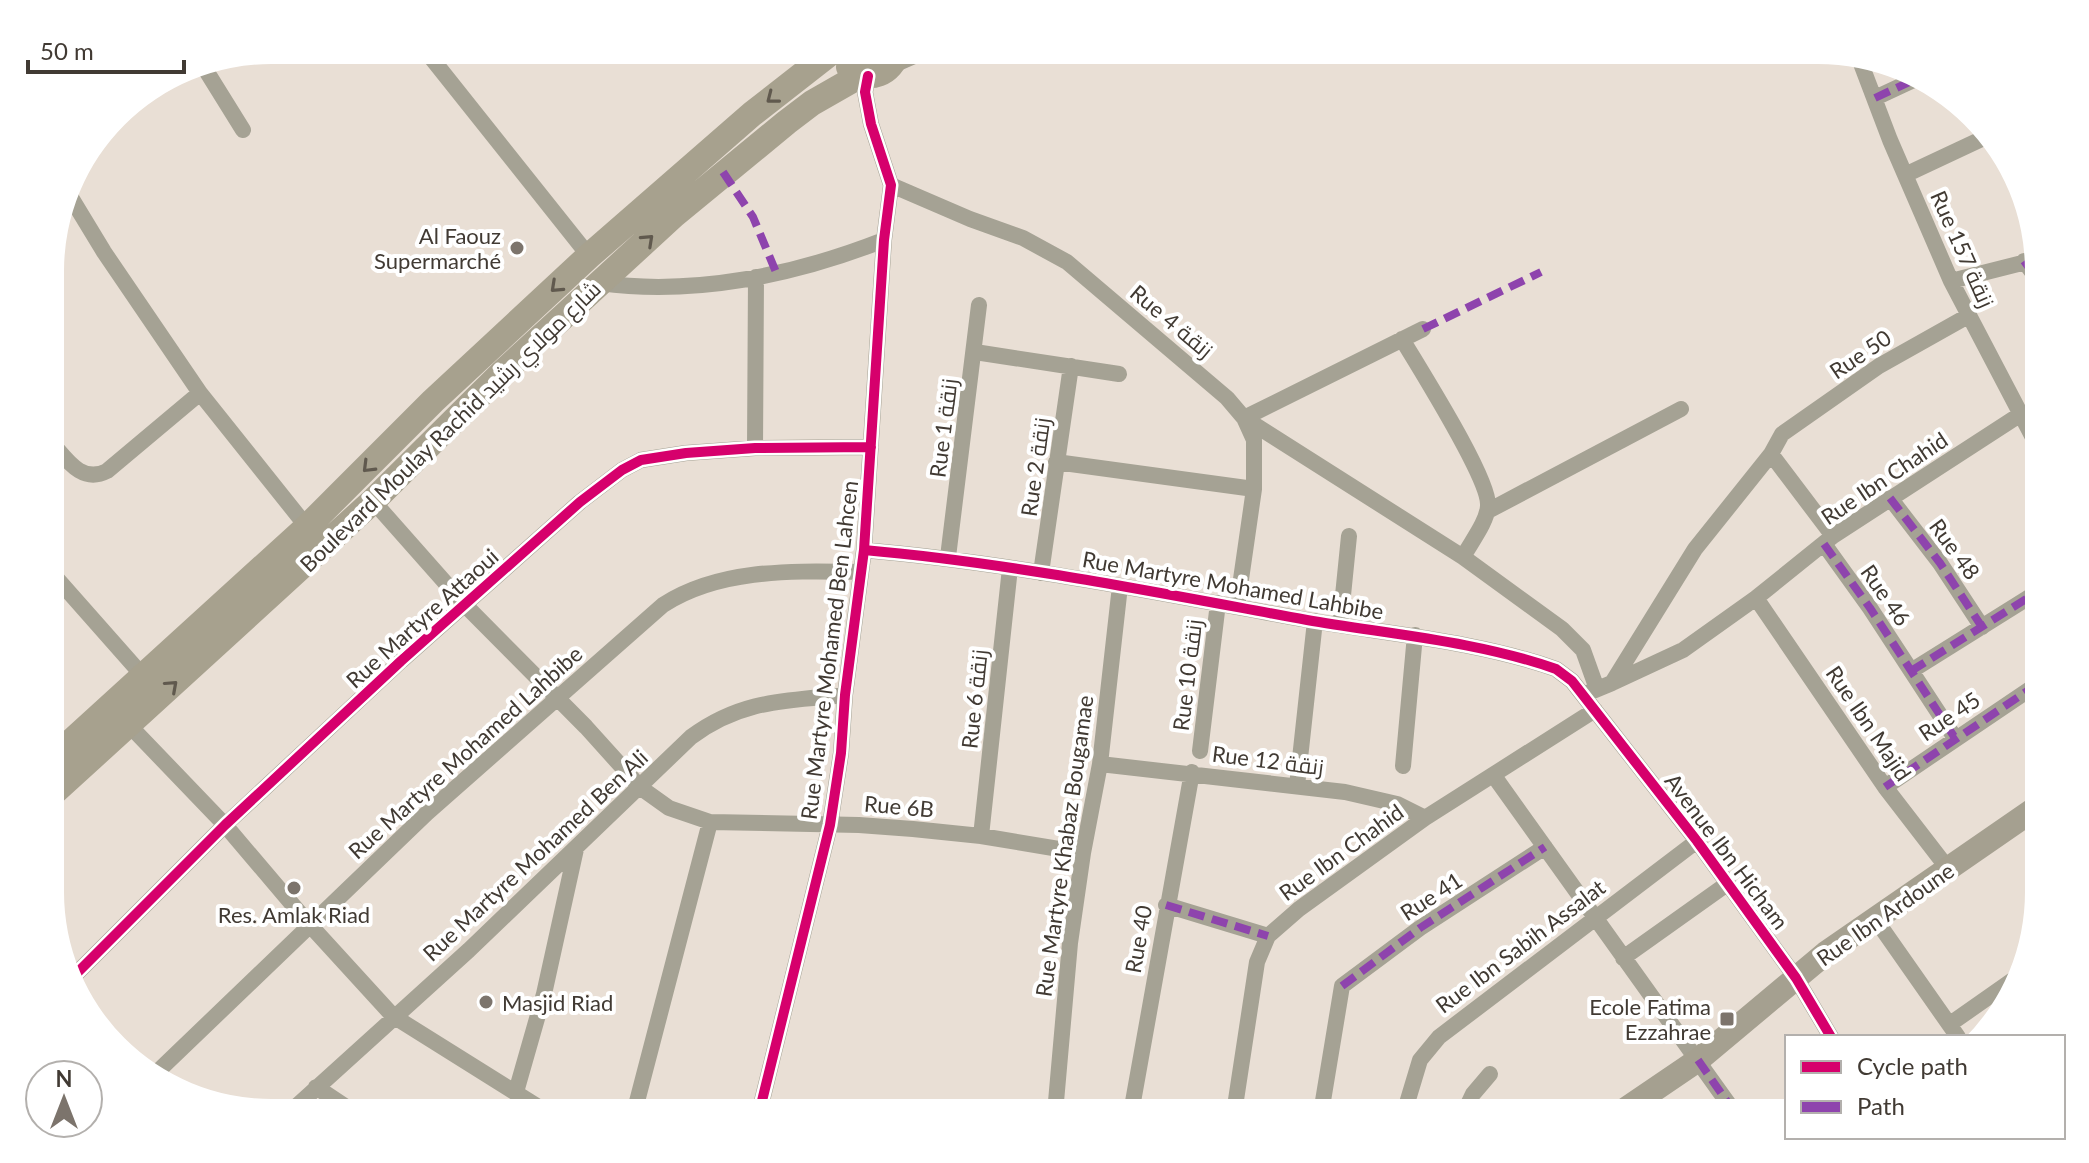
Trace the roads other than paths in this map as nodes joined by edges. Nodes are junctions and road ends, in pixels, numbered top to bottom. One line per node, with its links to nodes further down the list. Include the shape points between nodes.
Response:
1 (436, 64): 16 (street)
2 (816, 64): 16 (main road, Boulevard Moulay Rachid شارع مولاي رشيد, one-way to 16)
3 (847, 64): 7 (main road)
4 (893, 64): 7 (main road, Boulevard Moulay Rachid شارع مولاي رشيد)
5 (1863, 69): 9 (street, Rue 157 زنقة)
6 (208, 74): 10 (street)
7 (865, 76): 13 (street, via 871,124); 20 (main road, Boulevard Moulay Rachid شارع مولاي رشيد, one-way to 7, via 753,148 812,103)
8 (1905, 84): 9 (street)
9 (1875, 98): 12 (street, Rue 157 زنقة)
10 (243, 130)
11 (1978, 141): 12 (street)
12 (1907, 174): 19 (street, Rue 157 زنقة)
13 (891, 185): 15 (street, Rue Martyre Mohamed Ben Lahcen); 31 (street, Rue 4 زنقة, via 1023,238 1067,262)
14 (75, 207): 28 (street)
15 (884, 240): 18 (street, via 836,259); 33 (street, Rue Martyre Mohamed Ben Lahcen)
16 (589, 256): 42 (main road, Boulevard Moulay Rachid شارع مولاي رشيد, one-way to 42)
17 (2025, 262): 19 (street)
18 (756, 277): 20 (street, via 669,288); 34 (street)
19 (1951, 281): 22 (street, Rue 157 زنقة)
20 (600, 283): 40 (main road, Boulevard Moulay Rachid شارع مولاي رشيد)
21 (979, 305): 25 (street, Rue 1 زنقة)
22 (1968, 316): 30 (street, Rue 157 زنقة); 35 (street, Rue 50, via 1879,366 1782,434)
23 (1423, 329): 24 (street)
24 (1402, 339): 31 (street); 41 (street, via 1468,454)
25 (975, 352): 26 (street); 46 (street, Rue 1 زنقة)
26 (1071, 366): 27 (street); 37 (street, Rue 2 زنقة)
27 (1119, 374)
28 (200, 393): 36 (street, via 98,476 78,470); 42 (street)
29 (1681, 409): 41 (street)
30 (2021, 414): 32 (street, Rue 157 زنقة); 39 (street, Rue Ibn Chahid)
31 (1244, 418): 38 (street, Rue 4 زنقة, via 1254,440); 47 (street)
32 (2025, 422)
33 (871, 447): 34 (street, Rue Martyre Attaoui); 45 (street, Rue Martyre Mohamed Ben Lahcen)
34 (755, 448): 56 (street, Rue Martyre Attaoui, via 662,456 622,470)
35 (1771, 454): 44 (street, Rue 46); 64 (street, via 1695,549)
36 (64, 455)
37 (1056, 462): 38 (street); 50 (street, Rue 2 زنقة)
38 (1254, 489): 57 (street, Rue 4 زنقة)
39 (1890, 498): 44 (street, Rue Ibn Chahid); 60 (street, Rue 48)
40 (373, 501): 56 (street, Rue 6B); 69 (main road, Boulevard Moulay Rachid شارع مولاي رشيد, one-way to 40)
41 (1488, 511): 47 (street)
42 (307, 527): 63 (main road, Boulevard Moulay Rachid شارع مولاي رشيد)
43 (1349, 536): 59 (street)
44 (1828, 540): 53 (street, Rue Ibn Chahid); 62 (street, Rue 46)
45 (864, 550): 46 (street, Rue Martyre Mohamed Lahbibe); 49 (street, Rue Martyre Mohamed Ben Lahcen)
46 (948, 557): 48 (street, Rue Martyre Mohamed Lahbibe)
47 (1463, 557): 64 (street, via 1562,629 1583,650)
48 (1010, 568): 50 (street, Rue Martyre Mohamed Lahbibe); 86 (street, Rue 6 زنقة)
49 (860, 572): 66 (street, Rue Martyre Mohamed Ben Lahcen); 67 (street, Rue Martyre Mohamed Lahbibe, via 737,577 682,593)
50 (1041, 573): 51 (street, Rue Martyre Mohamed Lahbibe)
51 (1120, 586): 55 (street, Rue Martyre Mohamed Lahbibe); 73 (street, Rue Martyre Khabaz Bougamae)
52 (64, 587): 63 (street)
53 (1756, 598): 64 (street, Rue Ibn Chahid, via 1683,650); 79 (street, Rue Ibn Majid)
54 (2025, 600): 60 (street)
55 (1218, 603): 57 (street, Rue Martyre Mohamed Lahbibe); 72 (street, Rue 10 زنقة)
56 (465, 605): 67 (street, Rue 6B); 84 (street, Rue Martyre Attaoui)
57 (1237, 607): 58 (street, Rue Martyre Mohamed Lahbibe)
58 (1315, 621): 59 (street, Rue Martyre Mohamed Lahbibe); 78 (street)
59 (1340, 625): 61 (street, Rue Martyre Mohamed Lahbibe)
60 (1982, 627): 62 (street)
61 (1415, 635): 64 (street, Rue Martyre Mohamed Lahbibe, via 1547,666); 74 (street)
62 (1911, 671): 70 (street, Rue 46)
63 (143, 676): 71 (main road, Boulevard Moulay Rachid شارع مولاي رشيد)
64 (1597, 689): 68 (street, Avenue Ibn Hicham)
65 (2025, 692): 70 (street, Rue 45)
66 (845, 695): 80 (street, Rue Martyre Mohamed Ben Ali, via 745,707 726,715 691,737); 85 (street, Rue Martyre Mohamed Ben Lahcen)
67 (557, 697): 80 (street, Rue 6B); 96 (street, Rue Martyre Mohamed Lahbibe)
68 (1595, 710): 76 (street, Rue Ibn Chahid); 87 (street, Avenue Ibn Hicham)
69 (129, 725): 77 (main road, Boulevard Moulay Rachid شارع مولاي رشيد); 84 (street)
70 (1955, 738): 79 (street, Rue 45)
71 (64, 748)
72 (1200, 751)
73 (1100, 764): 75 (street, Rue 12 زنقة); 90 (street, Rue Martyre Khabaz Bougamae)
74 (1403, 766)
75 (1192, 772): 78 (street, Rue 12 زنقة); 93 (street, Rue 40)
76 (1494, 776): 82 (street, Rue Ibn Chahid); 88 (street)
77 (64, 783)
78 (1297, 786): 82 (street, Rue 12 زنقة, via 1379,799)
79 (1885, 787): 91 (street, Rue Ibn Majid)
80 (641, 788): 83 (street, Rue 6B, via 669,808); 89 (street, Rue Martyre Mohamed Ben Ali)
81 (2025, 816): 91 (street, Rue Ibn Ardoune)
82 (1425, 818): 97 (street, Rue Ibn Chahid)
83 (710, 822): 85 (street, Rue 6B); 113 (street)
84 (225, 825): 96 (street); 99 (street, Rue Martyre Attaoui)
85 (830, 825): 86 (street, Rue 6B); 114 (street, Rue Martyre Mohamed Ben Lahcen)
86 (981, 836): 90 (street, Rue 6B)
87 (1697, 841): 92 (street, Avenue Ibn Hicham); 94 (street, Rue Ibn Sabih Assalat)
88 (1545, 847): 94 (street); 118 (street, Rue 41, via 1342,986)
89 (576, 849): 102 (street, Rue Martyre Mohamed Ben Ali); 109 (street)
90 (1083, 853): 115 (street, Rue Martyre Khabaz Bougamae)
91 (1949, 870): 95 (street, Rue Ibn Ardoune)
92 (1727, 884): 98 (street); 100 (street, Avenue Ibn Hicham)
93 (1166, 905): 97 (street); 116 (street, Rue 40)
94 (1594, 916): 98 (street); 119 (street, Rue Ibn Sabih Assalat, via 1439,1037 1420,1060)
95 (1876, 920): 100 (street, Rue Ibn Ardoune); 103 (street)
96 (309, 924): 102 (street); 106 (street, Rue Martyre Mohamed Lahbibe)
97 (1268, 936): 117 (street, via 1257,962)
98 (1623, 958): 105 (street)
99 (80, 970)
100 (1796, 978): 104 (street, Avenue Ibn Hicham); 105 (street, Rue Ibn Ardoune)
101 (1999, 993): 103 (street)
102 (393, 1016): 108 (street, Rue Martyre Mohamed Ben Ali); 109 (street)
103 (1954, 1031)
104 (1830, 1035)
105 (1698, 1060): 121 (street, Rue Ibn Ardoune); 122 (street)
106 (162, 1067)
107 (1490, 1074): 120 (street)
108 (316, 1087): 110 (street, Rue Martyre Mohamed Ben Ali); 111 (street)
109 (516, 1092): 112 (street)
110 (304, 1099)
111 (334, 1099)
112 (527, 1099)
113 (638, 1099)
114 (762, 1099)
115 (1056, 1099)
116 (1133, 1099)
117 (1236, 1099)
118 (1323, 1099)
119 (1408, 1099)
120 (1471, 1099)
121 (1641, 1099)
122 (1725, 1099)

